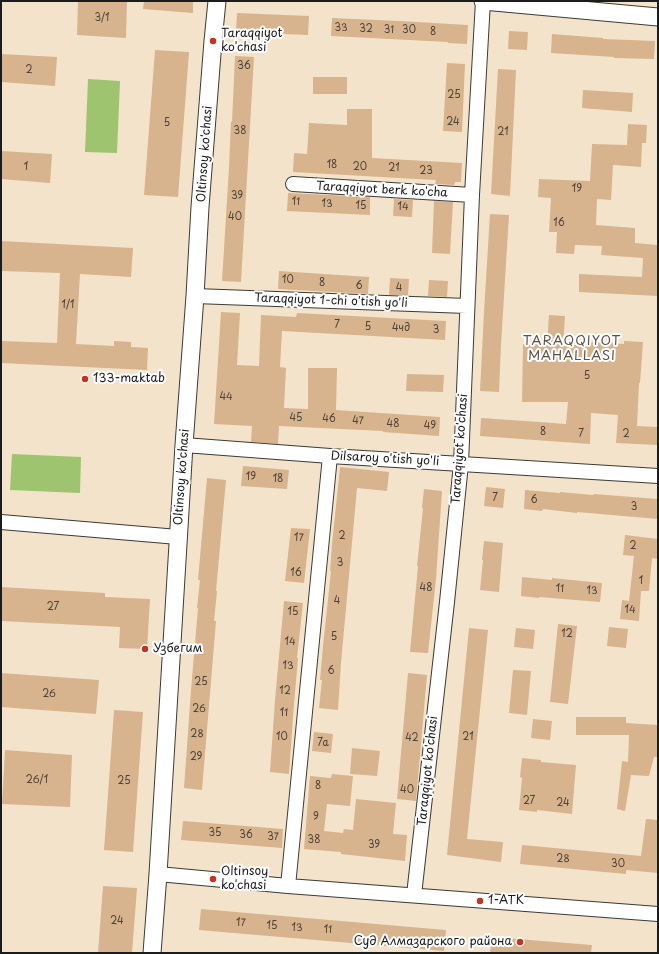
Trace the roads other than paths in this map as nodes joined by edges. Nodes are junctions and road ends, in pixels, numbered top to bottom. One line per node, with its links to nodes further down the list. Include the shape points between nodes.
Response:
1 (217, 1): 6 (street, Oltinsoy ko'chasi)
2 (483, 1): 3 (street); 5 (street, Taraqqiyot ko'chasi)
3 (658, 17)
4 (293, 184): 5 (street, Taraqqiyot berk ko'cha)
5 (472, 195): 7 (street, Taraqqiyot ko'chasi)
6 (195, 296): 7 (street, Taraqqiyot 1-chi o'tish yo'li); 8 (street, Oltinsoy ko'chasi)
7 (467, 306): 10 (street, Taraqqiyot ko'chasi)
8 (184, 446): 9 (street, Dilsaroy o'tish yo'li); 13 (street, Oltinsoy ko'chasi)
9 (330, 456): 10 (street, Dilsaroy o'tish yo'li); 15 (street)
10 (461, 464): 11 (street, Dilsaroy o'tish yo'li); 16 (street, Taraqqiyot ko'chasi)
11 (658, 476)
12 (1, 522): 13 (street)
13 (178, 537): 14 (street, Oltinsoy ko'chasi)
14 (158, 874): 15 (street); 18 (street, Oltinsoy ko'chasi)
15 (288, 886): 16 (street)
16 (414, 896): 17 (street)
17 (658, 914)
18 (152, 953)

